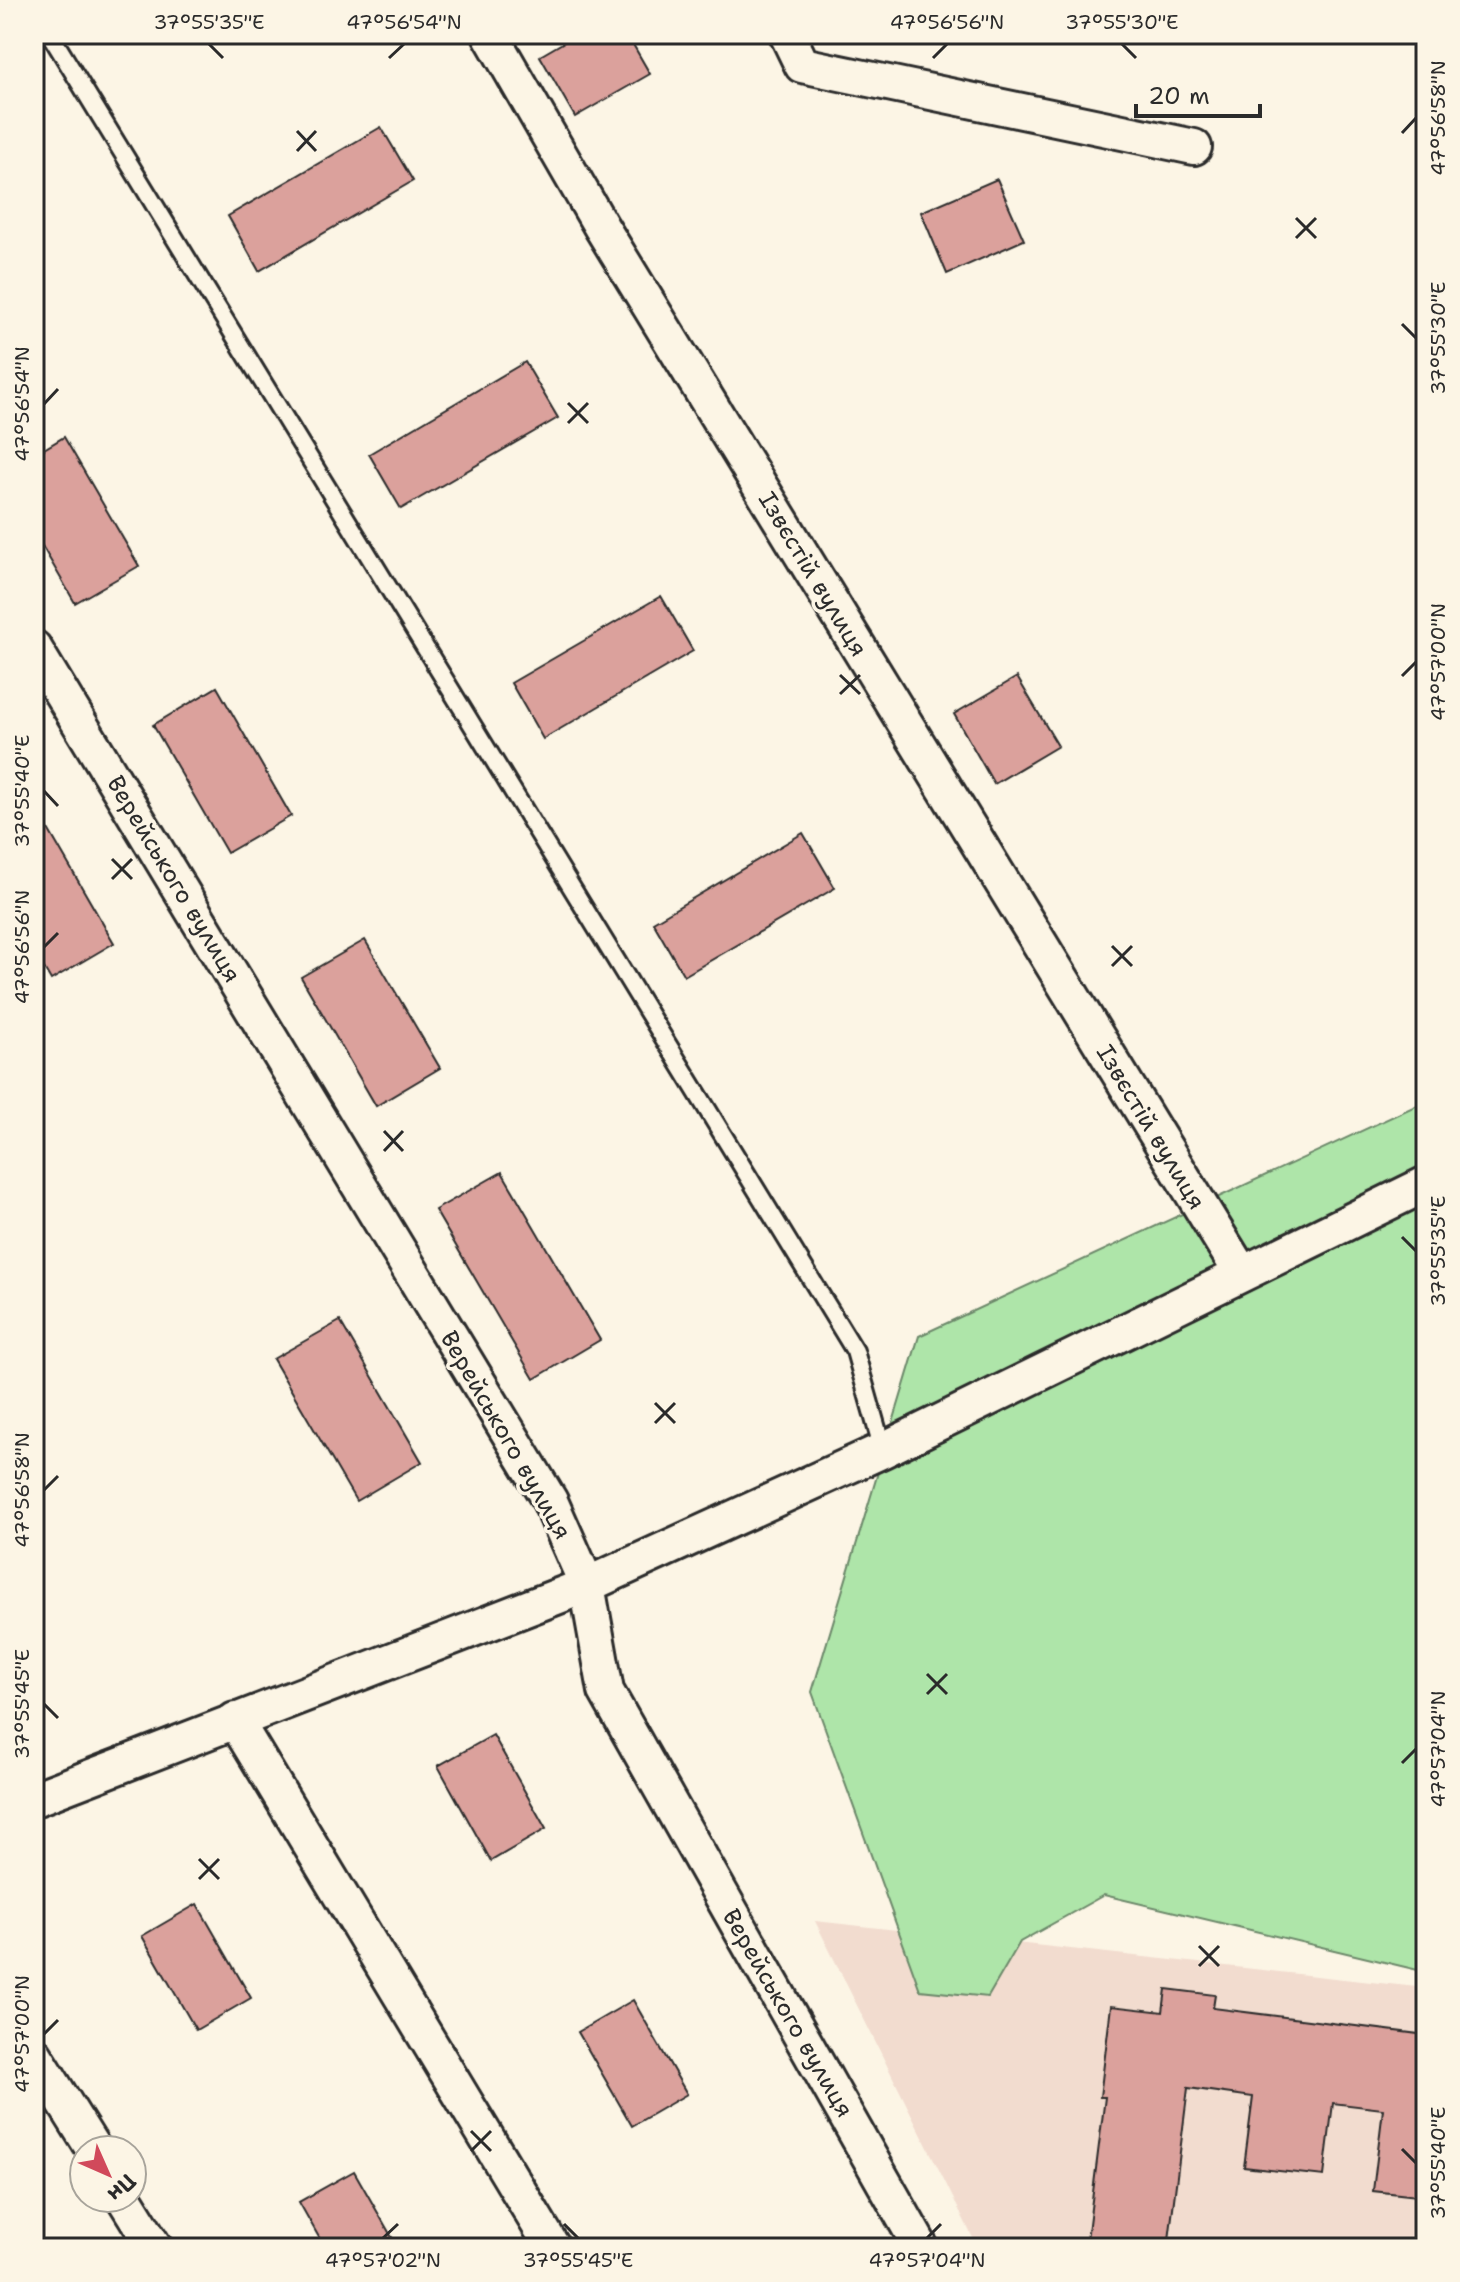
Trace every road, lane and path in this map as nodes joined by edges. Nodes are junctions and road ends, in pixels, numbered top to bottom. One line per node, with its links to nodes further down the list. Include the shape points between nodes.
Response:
1 (50, 34): 8 (lane, via 855,1351)
2 (490, 34): 7 (street, Ізвєстій вулиця, via 602,228)
3 (787, 34): 4 (street, via 802,65)
4 (1194, 147)
5 (34, 648): 9 (street, Верейського вулиця, via 550,1501)
6 (1426, 1184): 7 (street)
7 (1242, 1274): 8 (street)
8 (883, 1450): 9 (street)
9 (587, 1585): 10 (street); 17 (street, Верейського вулиця, via 606,1691)
10 (235, 1720): 11 (street); 16 (street)
11 (34, 1799)
12 (34, 2054): 13 (street)
13 (84, 2134)
14 (134, 2214): 15 (street)
15 (155, 2248)
16 (553, 2248)
17 (921, 2248)

